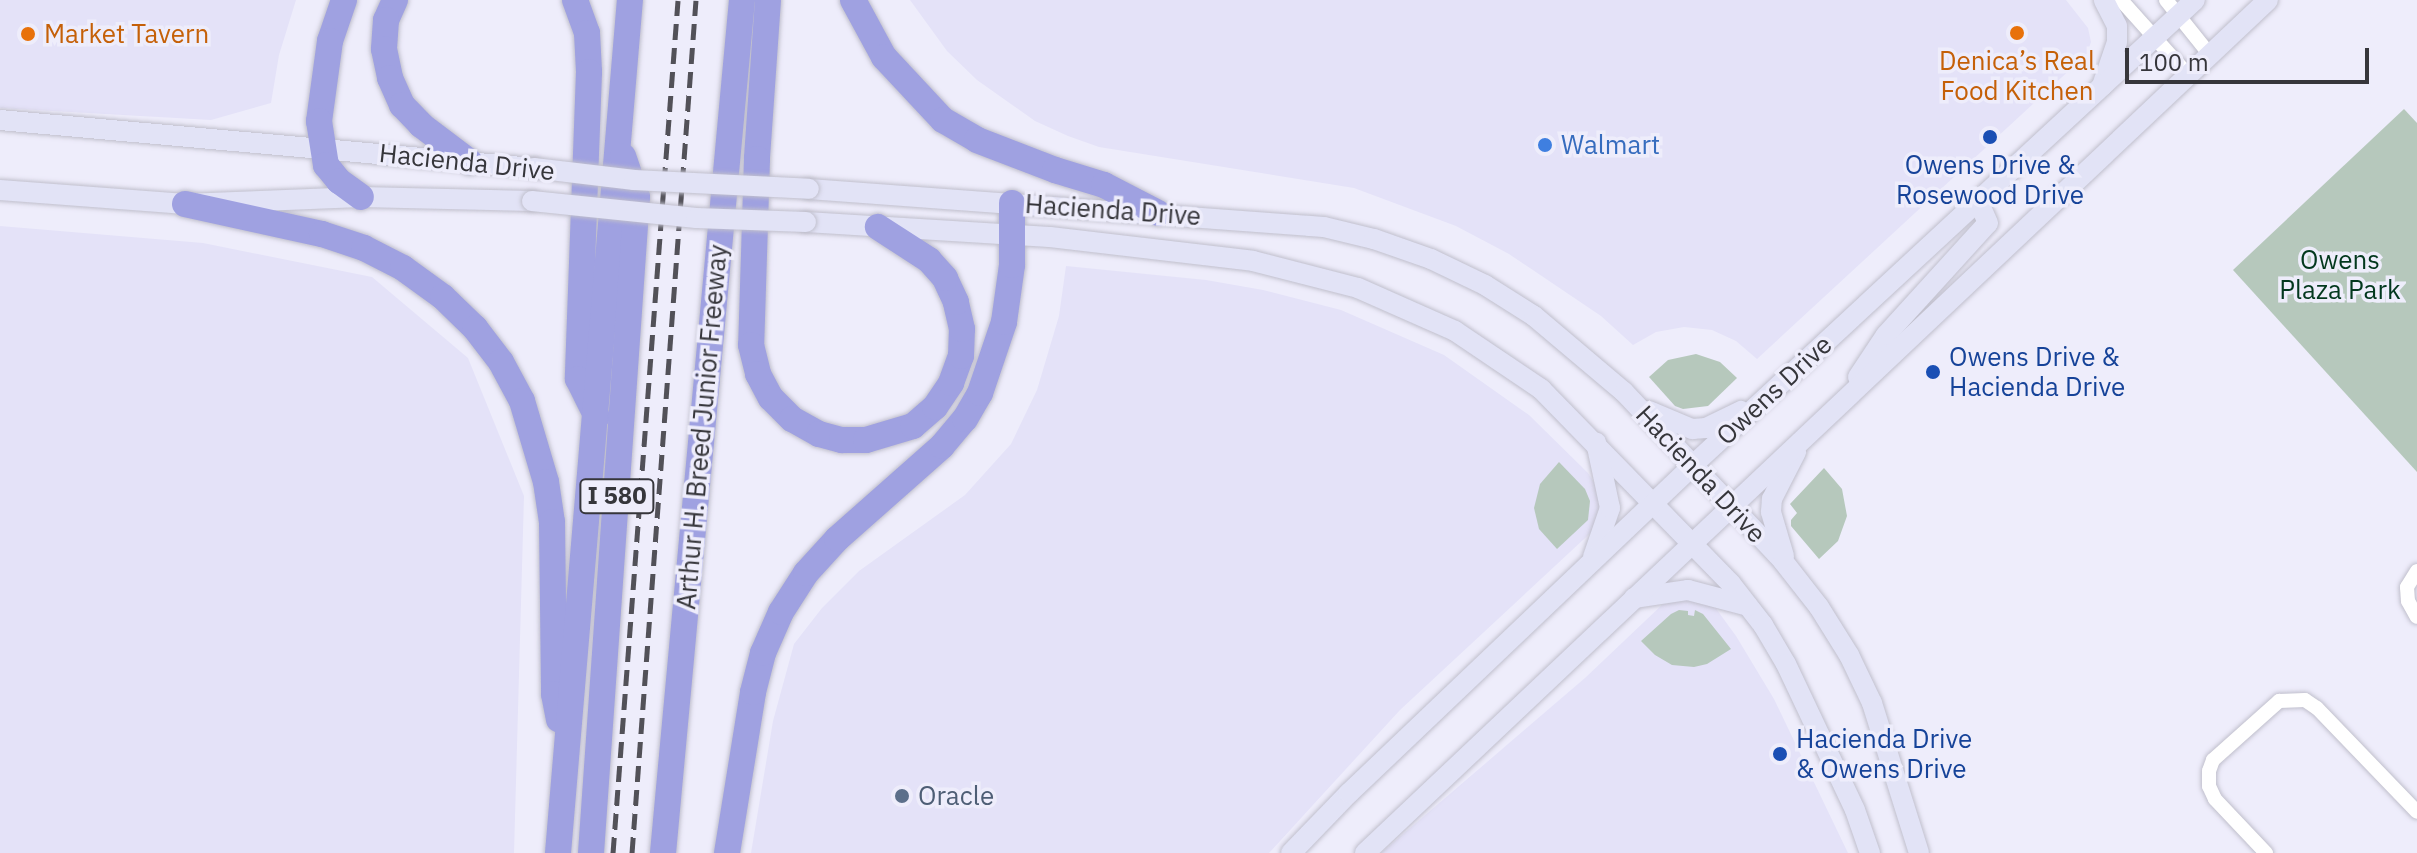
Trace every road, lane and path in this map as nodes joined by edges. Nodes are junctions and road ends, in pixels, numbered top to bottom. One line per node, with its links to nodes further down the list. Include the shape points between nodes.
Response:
1 (344, 0): 19 (highway, via 330,41 319,121)
2 (395, 0): 20 (highway, via 386,20 384,49 402,105)
3 (575, 0): 32 (highway, via 587,33 589,72 578,379)
4 (630, 0): 18 (highway, I 580)
5 (742, 0): 49 (highway, Arthur H. Breed Junior Freeway / I 580)
6 (768, 0): 27 (highway, via 751,345 771,398 792,419 842,440 879,438 913,426 943,395 961,356 962,329 945,278 929,260)
7 (853, 0): 26 (highway, via 884,57 943,120 977,140 1104,185)
8 (2104, 0): 16 (main road, via 2117,26 2117,42)
9 (2121, 0): 13 (street)
10 (2195, 0): 12 (main road, Owens Drive)
11 (2268, 0): 14 (main road)
12 (2173, 7): 13 (main road, Owens Drive); 14 (street)
13 (2155, 38): 15 (street); 16 (main road, Owens Drive)
14 (2210, 55): 15 (main road)
15 (2189, 76): 31 (main road)
16 (2102, 87): 23 (main road, Owens Drive)
17 (0, 120): 19 (main road, Hacienda Drive)
18 (618, 142): 32 (highway, I 580); 48 (highway, I 580, via 637,197)
19 (323, 148): 20 (main road, Hacienda Drive); 22 (highway, via 326,165)
20 (470, 162): 24 (main road, Hacienda Drive, bridge, via 634,180)
21 (0, 190): 25 (main road, Hacienda Drive)
22 (361, 197): 25 (main road, Hacienda Drive); 27 (main road, Hacienda Drive, bridge, via 532,201 683,217)
23 (1978, 201): 29 (main road, Owens Drive); 31 (main road, via 1988,223 1886,335)
24 (1012, 203): 26 (main road, Hacienda Drive); 28 (highway)
25 (185, 204): 45 (highway, via 364,248 443,297 501,362 522,401 546,482 552,522 554,694)
26 (1158, 213): 30 (main road, Hacienda Drive, via 1324,227 1431,259 1534,316)
27 (878, 227): 28 (main road, Hacienda Drive)
28 (1013, 234): 34 (main road, Hacienda Drive, via 1253,261 1358,288 1455,331 1500,358); 50 (highway, via 1004,322 980,393 965,419 837,539 781,612 753,692)
29 (1764, 400): 30 (main road, via 1706,428 1692,429); 35 (main road, Owens Drive)
30 (1635, 404): 35 (main road, Hacienda Drive)
31 (1838, 407): 33 (main road)
32 (597, 417): 45 (highway, I 580)
33 (1802, 440): 37 (main road); 40 (main road, via 1772,499 1773,530)
34 (1596, 442): 36 (main road, Hacienda Drive); 39 (main road, via 1610,508)
35 (1693, 465): 36 (main road, Owens Drive); 37 (main road, Hacienda Drive)
36 (1654, 502): 38 (main road, Hacienda Drive); 39 (main road, Owens Drive)
37 (1732, 506): 38 (main road); 40 (main road, Hacienda Drive)
38 (1693, 542): 42 (main road); 43 (main road, Hacienda Drive)
39 (1590, 564): 51 (main road, Owens Drive)
40 (1791, 571): 54 (main road, Hacienda Drive, via 1834,631 1872,703)
41 (2417, 571): 44 (street, via 2407,587)
42 (1634, 598): 43 (main road, via 1688,590); 52 (main road)
43 (1748, 606): 53 (main road, Hacienda Drive, via 1809,711)
44 (2417, 617)
45 (566, 751): 47 (highway, I 580)
46 (2417, 812): 55 (street, via 2317,708 2305,700 2279,701 2213,760 2209,771 2215,799)
47 (558, 853)
48 (591, 853)
49 (663, 853)
50 (727, 853)
51 (1291, 853)
52 (1365, 853)
53 (1870, 853)
54 (1919, 853)
55 (2266, 853)

